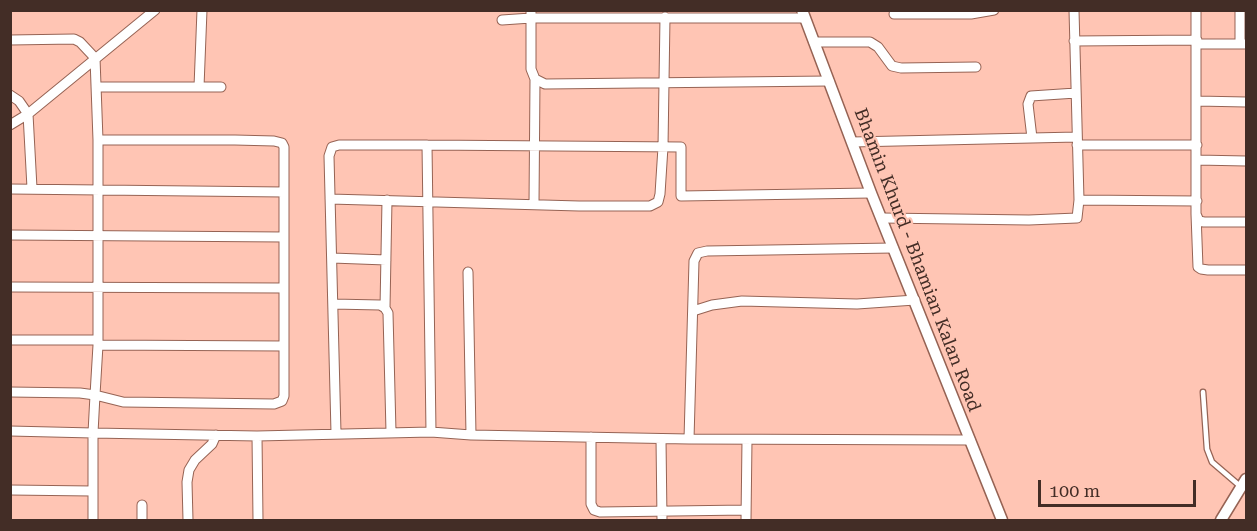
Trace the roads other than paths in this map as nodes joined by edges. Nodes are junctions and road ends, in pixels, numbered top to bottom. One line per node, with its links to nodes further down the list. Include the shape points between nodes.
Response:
1 (155, 10): 20 (street)
2 (202, 10): 26 (street)
3 (994, 10): 12 (street, via 971,14)
4 (1074, 10): 16 (street)
5 (1196, 10): 18 (street)
6 (1240, 10): 19 (street)
7 (531, 14): 8 (street); 14 (street); 22 (street, via 531,69)
8 (567, 14): 9 (street)
9 (633, 14): 13 (street)
10 (684, 14): 11 (street); 13 (street)
11 (803, 14): 17 (street, Bhamin Khurd - Bhamian Kalan Road)
12 (894, 14)
13 (664, 17): 24 (street)
14 (502, 20)
15 (10, 40): 20 (street, via 74,39)
16 (1074, 41): 18 (street); 28 (street)
17 (814, 42): 21 (street, via 870,42 892,66 901,68); 23 (street, Bhamin Khurd - Bhamian Kalan Road)
18 (1197, 42): 19 (street); 30 (street)
19 (1243, 44)
20 (95, 58): 25 (street); 32 (street)
21 (976, 67)
22 (535, 79): 24 (street, via 545,84); 40 (street)
23 (829, 81): 24 (street); 37 (street, Bhamin Khurd - Bhamian Kalan Road)
24 (664, 83): 41 (street)
25 (96, 87): 26 (street); 35 (street)
26 (199, 87): 27 (street)
27 (221, 87)
28 (1076, 93): 34 (street, via 1031,96 1028,104); 36 (street)
29 (10, 95): 32 (street)
30 (1197, 101): 31 (street); 39 (street)
31 (1246, 102)
32 (28, 114): 33 (street); 44 (street)
33 (10, 125)
34 (1032, 138): 36 (street); 37 (street)
35 (98, 140): 46 (street); 47 (street, via 279,141 284,147)
36 (1077, 141): 39 (street); 51 (street)
37 (852, 142): 48 (street, Bhamin Khurd - Bhamian Kalan Road)
38 (427, 145): 40 (street); 49 (street, via 332,147); 53 (street)
39 (1197, 145): 42 (street)
40 (534, 146): 41 (street); 54 (street)
41 (663, 147): 48 (street, via 681,147 681,196); 54 (street, via 660,194 658,202 650,206)
42 (1197, 160): 43 (street); 52 (street)
43 (1246, 161)
44 (32, 188): 45 (street); 46 (street)
45 (10, 189)
46 (98, 190): 47 (street); 59 (street)
47 (284, 192): 60 (street)
48 (871, 193): 56 (street, Bhamin Khurd - Bhamian Kalan Road)
49 (330, 199): 50 (street); 62 (street)
50 (387, 200): 53 (street); 63 (street)
51 (1079, 200): 52 (street); 56 (street, via 1074,219)
52 (1197, 201): 55 (street)
53 (427, 202): 54 (street); 81 (street)
54 (534, 204)
55 (1196, 214): 57 (street, via 1203,222); 64 (street, via 1198,267)
56 (882, 218): 61 (street, Bhamin Khurd - Bhamian Kalan Road)
57 (1246, 222)
58 (10, 235): 59 (street)
59 (97, 235): 60 (street); 67 (street)
60 (284, 237): 68 (street)
61 (893, 248): 69 (street, Bhamin Khurd - Bhamian Kalan Road); 72 (street, via 698,253 694,261)
62 (332, 258): 63 (street); 70 (street)
63 (386, 260): 71 (street)
64 (1246, 270)
65 (468, 272): 85 (street)
66 (10, 286): 67 (street)
67 (98, 288): 68 (street); 74 (street)
68 (284, 288): 75 (street)
69 (915, 300): 72 (street, via 858,304 742,301); 91 (street, Bhamin Khurd - Bhamian Kalan Road)
70 (333, 304): 71 (street); 83 (street)
71 (385, 308): 80 (street)
72 (693, 310): 89 (street)
73 (10, 340): 74 (street)
74 (98, 343): 75 (street); 78 (street)
75 (284, 346): 78 (street, via 284,396 279,404 123,402)
76 (10, 392): 78 (street)
77 (1203, 392): 92 (lane, via 1207,448 1212,462)
78 (95, 395): 82 (street)
79 (10, 431): 82 (street)
80 (390, 432): 81 (street); 83 (street)
81 (431, 432): 85 (street)
82 (93, 433): 84 (street); 94 (street)
83 (336, 433): 86 (street)
84 (216, 435): 86 (street); 100 (street, via 189,470)
85 (471, 435): 87 (street)
86 (257, 436): 101 (street)
87 (591, 437): 88 (street); 97 (street, via 594,510)
88 (661, 439): 89 (street); 97 (street)
89 (689, 439): 90 (street)
90 (747, 440): 91 (street); 96 (street)
91 (970, 440): 103 (street, Bhamin Khurd - Bhamian Kalan Road)
92 (1244, 483): 104 (street)
93 (10, 490): 94 (street)
94 (92, 491): 98 (street)
95 (142, 505): 99 (street)
96 (746, 510): 97 (street); 102 (street)
97 (662, 516)
98 (93, 520)
99 (142, 520)
100 (188, 520)
101 (258, 520)
102 (746, 520)
103 (1002, 520)
104 (1221, 520)

